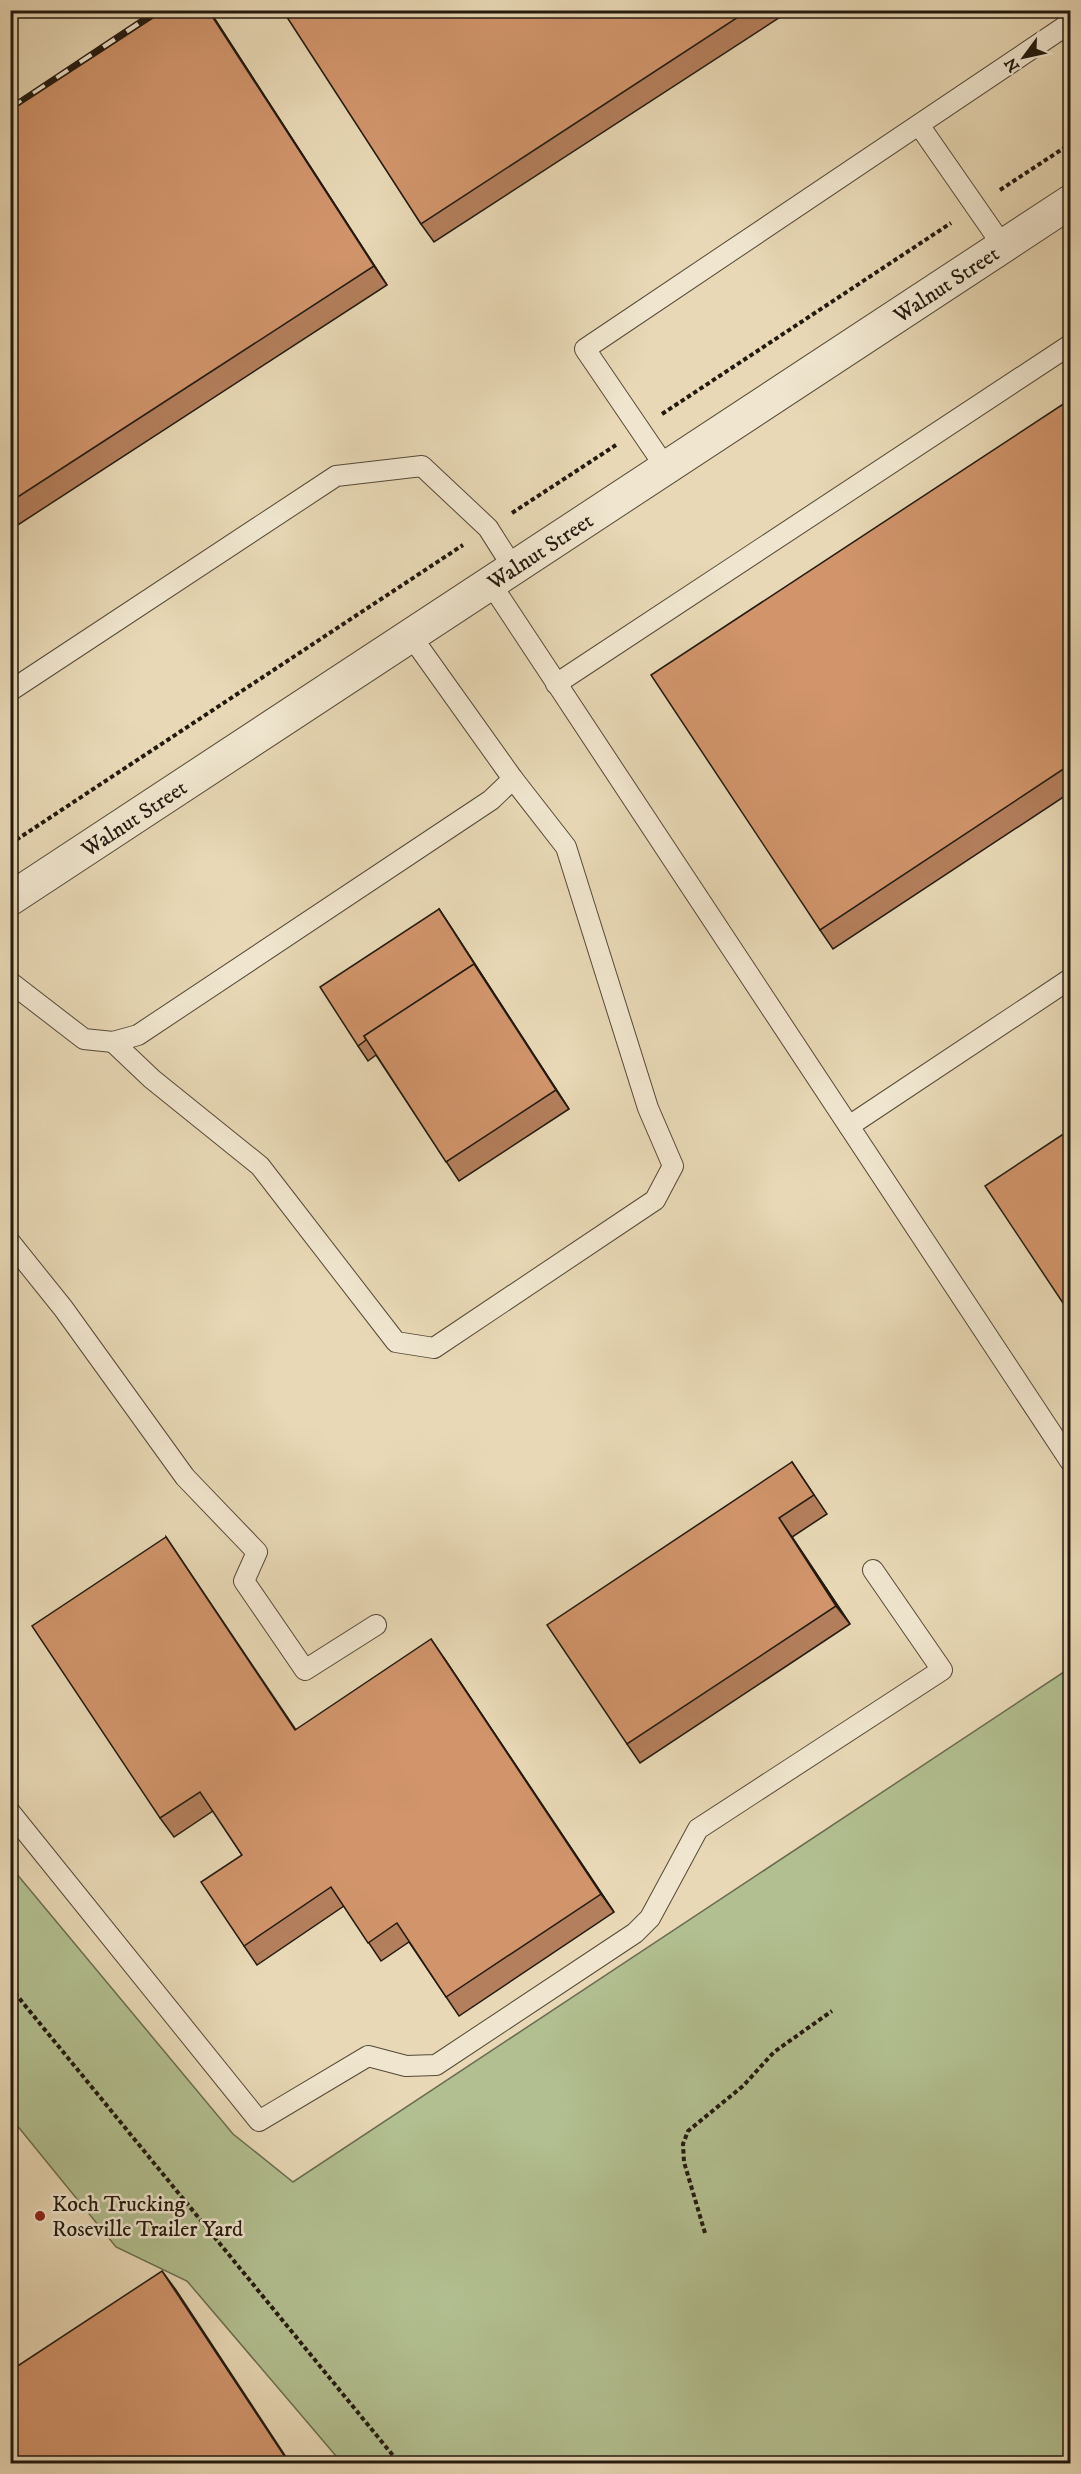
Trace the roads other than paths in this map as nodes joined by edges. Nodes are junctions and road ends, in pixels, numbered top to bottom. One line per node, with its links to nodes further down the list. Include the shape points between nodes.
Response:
1 (1071, 23): 2 (lane)
2 (919, 125): 4 (lane); 6 (lane, via 585,349)
3 (1071, 202): 4 (street, Walnut Street)
4 (1003, 246): 6 (street, Walnut Street)
5 (1071, 345): 9 (lane)
6 (666, 468): 7 (street, Walnut Street)
7 (502, 576): 8 (street, Walnut Street); 9 (lane); 10 (lane, via 488,528 422,465 336,476)
8 (411, 636): 11 (lane); 12 (street, Walnut Street)
9 (556, 684): 16 (lane)
10 (10, 691)
11 (513, 780): 15 (lane, via 491,800 138,1035); 15 (lane, via 566,847 648,1108 673,1167 655,1200 434,1348 396,1342 261,1166 152,1079)
12 (10, 899)
13 (1071, 979): 16 (lane)
14 (10, 982): 15 (lane, via 84,1039)
15 (113, 1042)
16 (849, 1126): 18 (lane)
17 (10, 1242): 20 (lane, via 63,1308 185,1477 256,1552 244,1581 305,1670)
18 (1071, 1461)
19 (873, 1570): 21 (lane, via 942,1670 698,1829 650,1917 635,1933 436,2065 406,2066 368,2056 259,2121)
20 (376, 1626)
21 (10, 1812)

